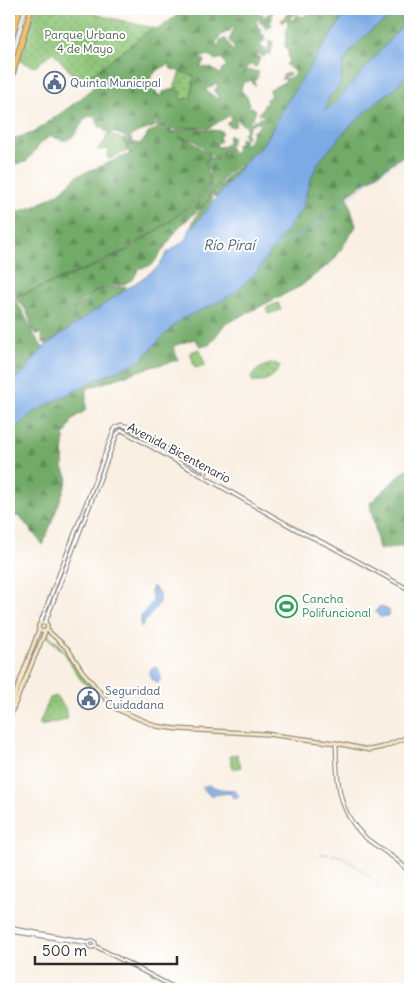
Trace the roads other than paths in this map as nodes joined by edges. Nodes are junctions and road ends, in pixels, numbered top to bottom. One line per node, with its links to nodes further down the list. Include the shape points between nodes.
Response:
1 (20, 9): 3 (highway)
2 (32, 9): 4 (highway)
3 (9, 46)
4 (9, 86)
5 (113, 432): 6 (street); 7 (street, Avenida Bicentenario); 9 (street, Avenida Bicentenario, via 118,425 126,426)
6 (118, 434): 8 (street, Avenida Bicentenario); 10 (street, Avenida Bicentenario, via 124,431)
7 (106, 448): 8 (street); 11 (street, Avenida Bicentenario)
8 (111, 450): 13 (street, Avenida Bicentenario)
9 (186, 460): 10 (street); 12 (street, Avenida Bicentenario, via 205,470)
10 (184, 465): 12 (street, Avenida Bicentenario)
11 (96, 475): 13 (street); 15 (street, Avenida Bicentenario)
12 (202, 475): 14 (street, Avenida Bicentenario)
13 (101, 477): 16 (street, Avenida Bicentenario)
14 (410, 590)
15 (51, 593): 16 (street); 17 (street, Avenida Bicentenario)
16 (56, 595): 18 (street, Avenida Bicentenario)
17 (44, 610): 18 (street); 19 (street, Avenida Bicentenario)
18 (49, 612): 20 (street, Avenida Bicentenario)
19 (40, 624): 20 (main road); 21 (main road)
20 (46, 624): 22 (main road)
21 (40, 630): 22 (main road); 23 (main road)
22 (46, 631): 24 (main road); 26 (main road, via 68,649 112,706 156,726)
23 (9, 711)
24 (9, 718)
25 (410, 736): 26 (main road, via 375,750)
26 (336, 743): 27 (street, via 337,783 344,808 366,838)
27 (410, 874)
28 (9, 930): 29 (street, via 88,942 90,947 95,946)
29 (177, 989)

